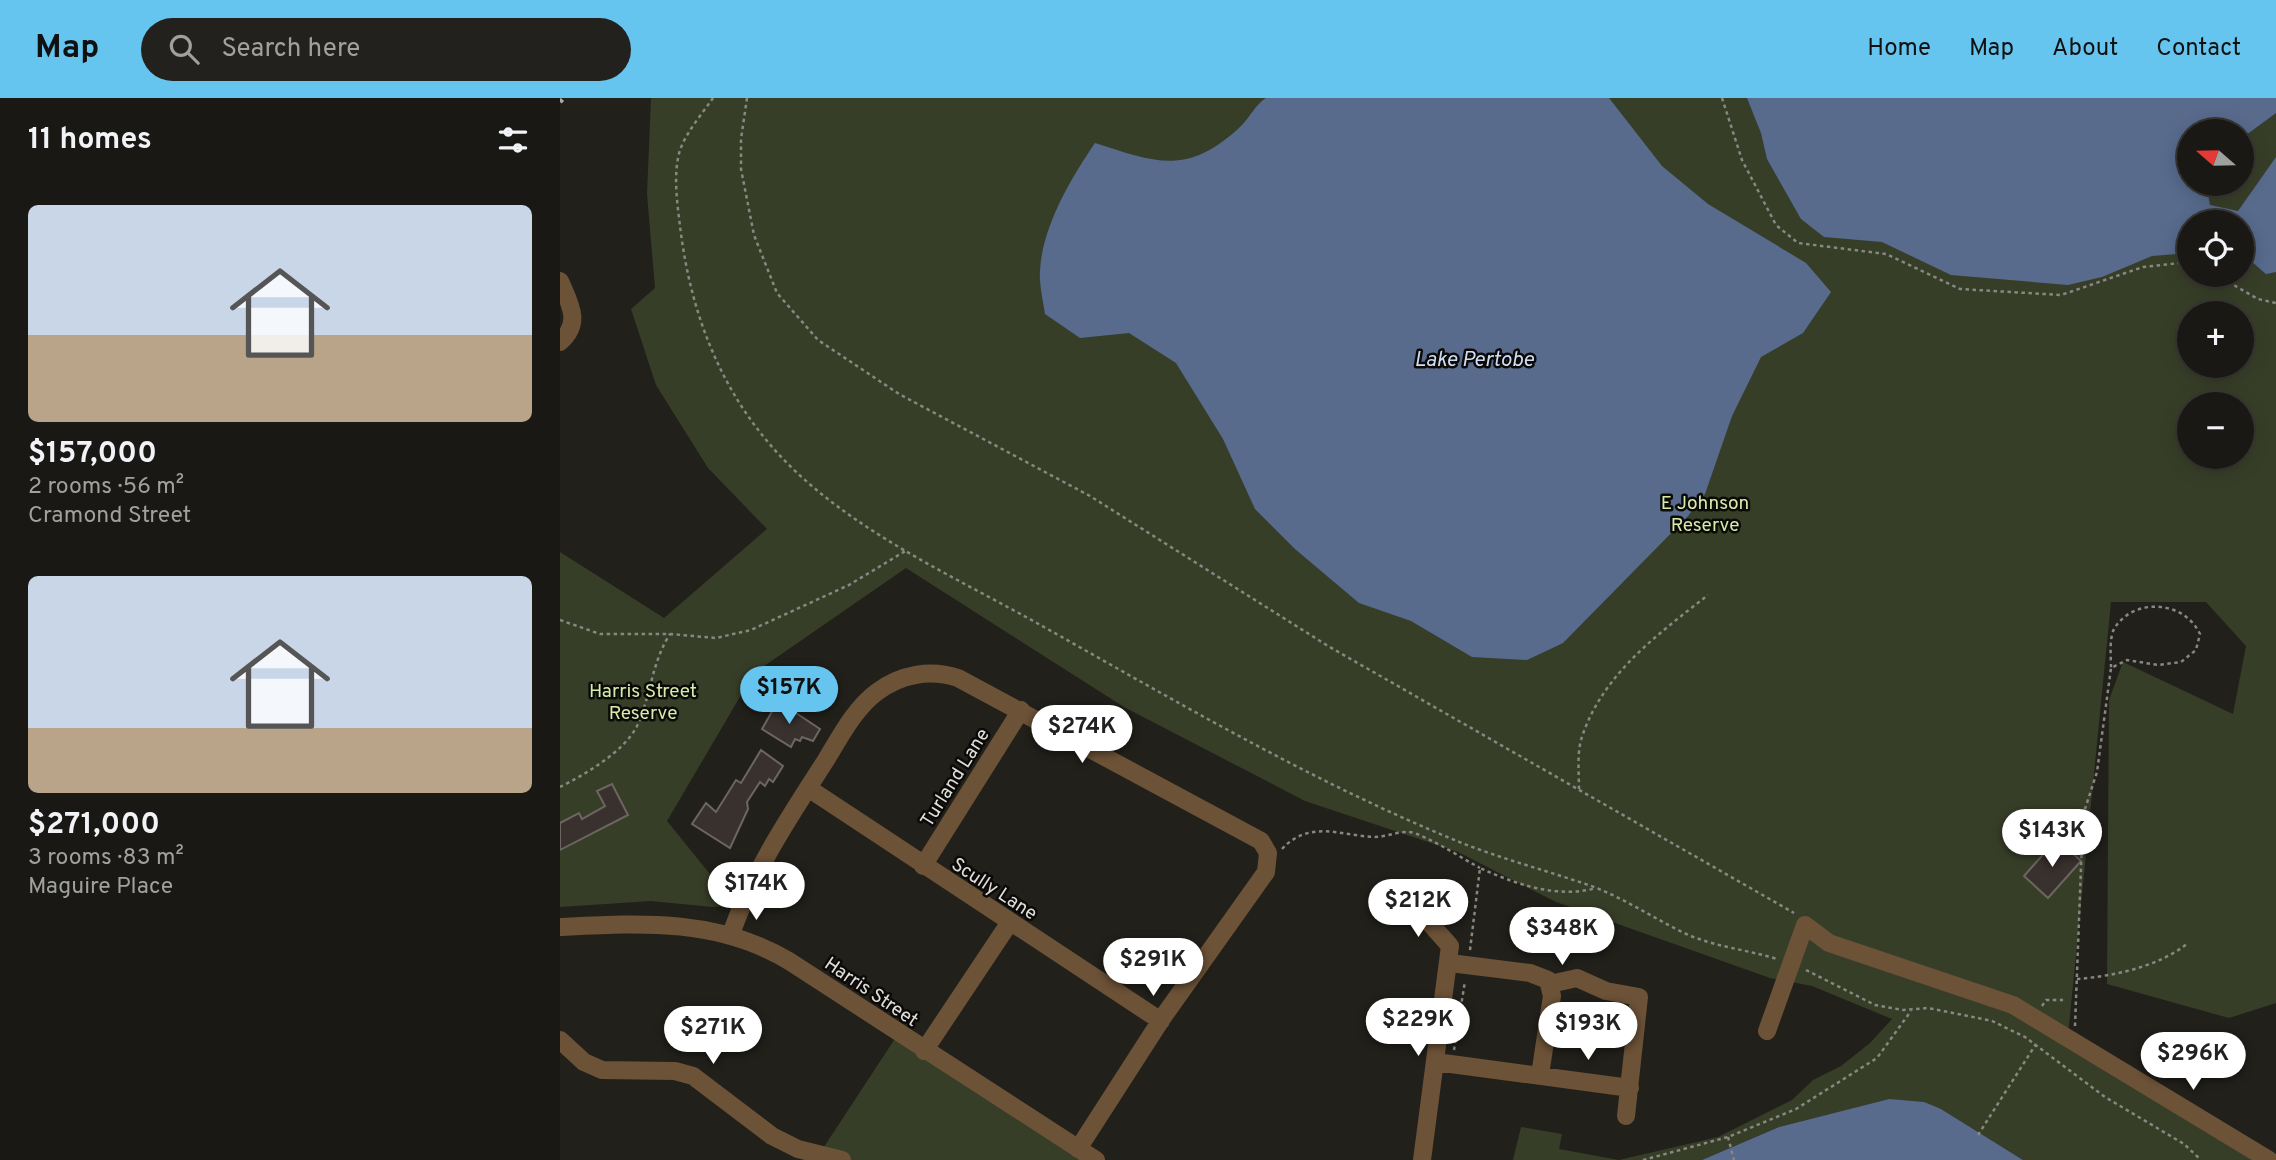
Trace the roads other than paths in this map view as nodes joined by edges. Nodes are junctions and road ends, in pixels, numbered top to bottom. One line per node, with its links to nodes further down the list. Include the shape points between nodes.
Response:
1 (560, 281): 2 (street, via 574,319)
2 (560, 342)
3 (1021, 710): 4 (street, via 943,673 912,675 893,682 864,704); 5 (street, Turland Lane); 12 (street, via 1261,841 1267,867)
4 (808, 788): 5 (street, Scully Lane); 9 (street, via 755,877)
5 (923, 866): 7 (street, Scully Lane)
6 (1413, 904): 10 (street, via 1450,946)
7 (1010, 922): 12 (street, Scully Lane); 15 (street)
8 (560, 927): 9 (street, Harris Street, via 659,924)
9 (732, 934): 15 (street, Harris Street, via 789,961)
10 (1450, 963): 11 (street, via 1537,974); 16 (street)
11 (1550, 984): 17 (street); 18 (street, via 1577,978 1606,991 1639,997)
12 (1161, 1021): 20 (street)
13 (1767, 1031): 24 (street, via 1805,925 1829,943 2013,1005)
14 (562, 1041): 21 (street, via 584,1062 602,1070 675,1071 693,1076 772,1136 798,1149)
15 (924, 1051): 20 (street, Harris Street)
16 (1437, 1062): 17 (street); 23 (street)
17 (1540, 1075): 18 (street)
18 (1630, 1088): 19 (street)
19 (1626, 1116)
20 (1078, 1149): 22 (street, Harris Street)
21 (842, 1160)
22 (1096, 1160)
23 (1422, 1160)
24 (2269, 1160)

